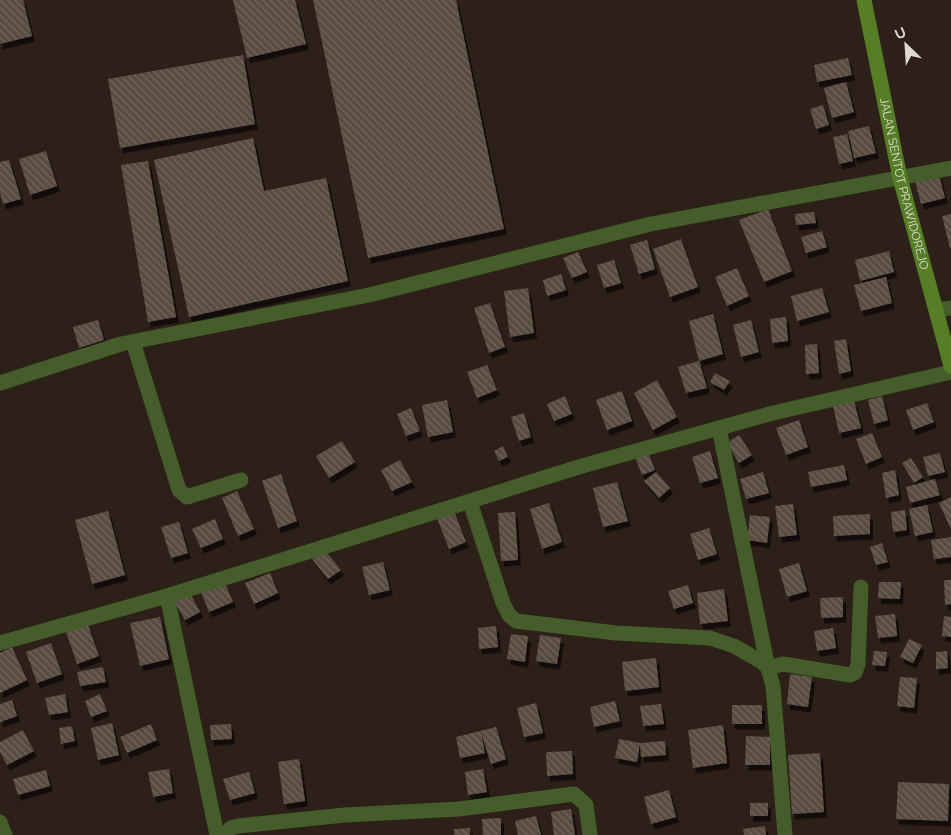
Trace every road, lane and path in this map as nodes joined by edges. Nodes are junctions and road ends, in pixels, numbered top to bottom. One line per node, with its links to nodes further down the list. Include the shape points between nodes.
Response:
1 (864, 0): 3 (main road, JALAN SENTOT PRAWIDOREJO)
2 (951, 168): 3 (street)
3 (900, 178): 4 (main road, JALAN SENTOT PRAWIDOREJO); 5 (street, via 650,224 369,295)
4 (944, 309): 6 (main road, JALAN SENTOT PRAWIDOREJO)
5 (133, 342): 8 (street); 10 (street, via 179,490 188,497)
6 (951, 366)
7 (951, 372): 9 (street)
8 (0, 384)
9 (719, 428): 11 (street, via 582,466); 15 (street)
10 (242, 480)
11 (470, 502): 13 (street); 15 (street, via 503,603 509,615 516,620 616,633 710,638 749,653)
12 (860, 587): 15 (street, via 855,673 850,675 783,664)
13 (166, 596): 14 (street); 18 (street)
14 (0, 643)
15 (768, 668): 21 (street, via 773,686)
16 (0, 822): 17 (street)
17 (5, 835)
18 (217, 835)
19 (224, 835): 20 (street, via 238,826 345,814 459,808 574,794 586,805)
20 (590, 835)
21 (785, 835)

